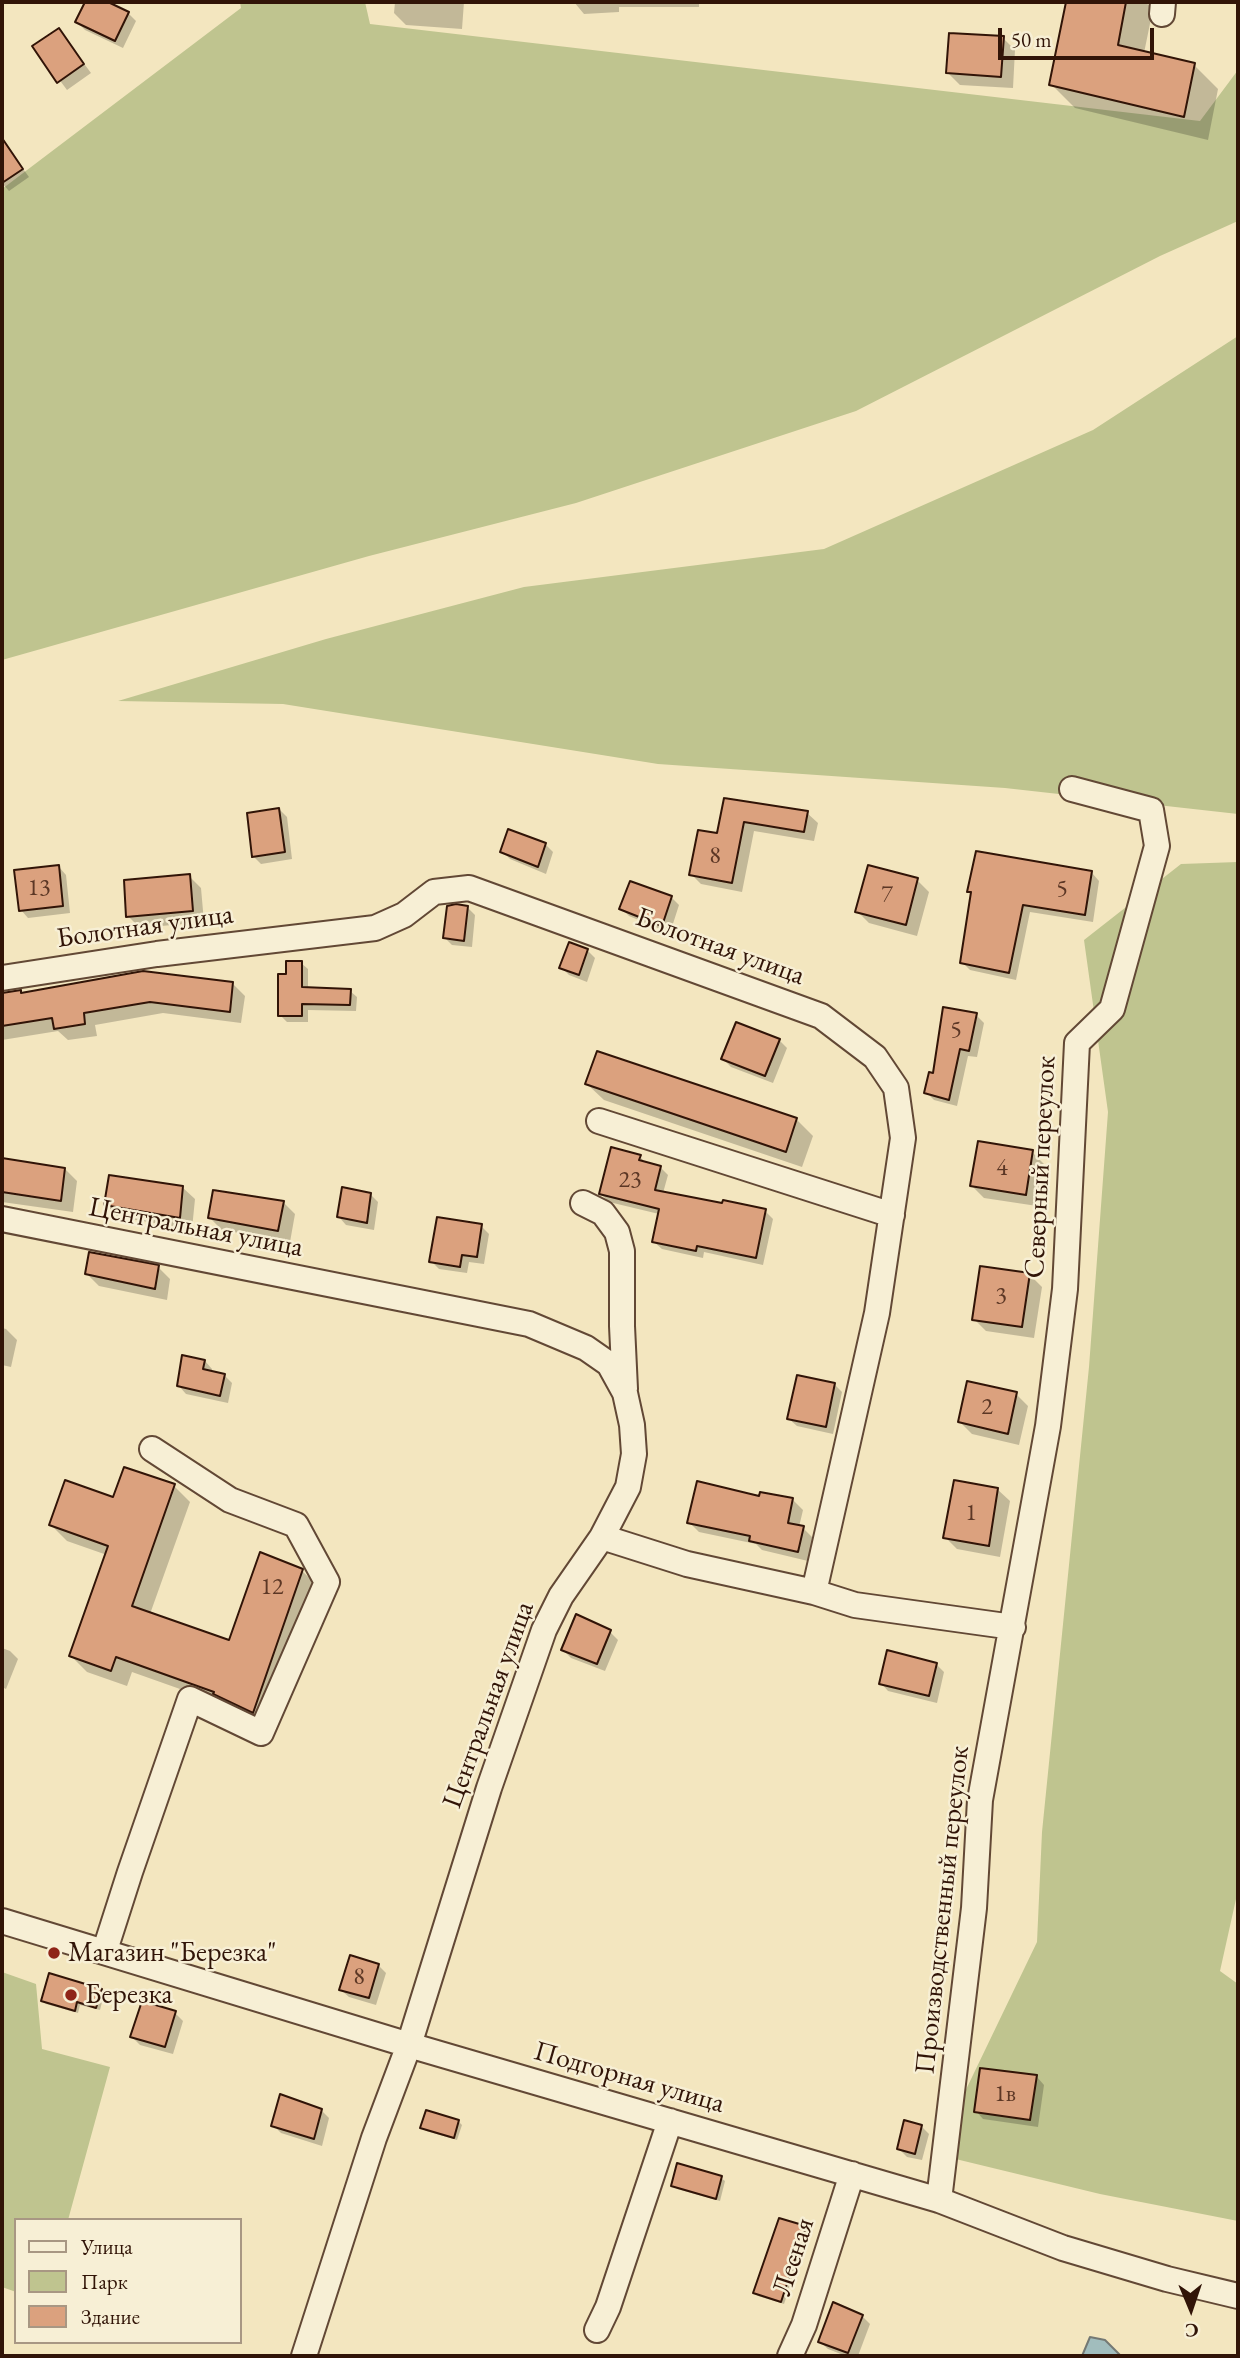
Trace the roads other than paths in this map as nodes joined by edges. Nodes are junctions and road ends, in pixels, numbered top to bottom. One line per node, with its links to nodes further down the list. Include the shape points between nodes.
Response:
1 (1072, 789): 11 (street, Северный переулок, via 1152,810 1157,846 1112,1009 1077,1043 1065,1289 1048,1426)
2 (2, 978): 5 (street, Болотная улица, via 374,928 404,915 434,892 469,888 821,1016 875,1057 896,1088 903,1138)
3 (599, 1121): 5 (street)
4 (583, 1203): 7 (street, via 603,1213 617,1232 622,1251)
5 (892, 1215): 10 (street, Болотная улица, via 877,1313)
6 (2, 1219): 7 (street, Центральная улица, via 529,1324 586,1348 609,1364)
7 (625, 1393): 9 (street, Центральная улица, via 634,1454 628,1487)
8 (152, 1449): 13 (street, via 230,1500 296,1525 327,1582 261,1733 190,1699)
9 (602, 1537): 10 (street, via 687,1564); 14 (street, Центральная улица, via 561,1596 544,1630)
10 (814, 1592): 11 (street, via 855,1605)
11 (1013, 1627): 17 (street, Производственный переулок, via 981,1800 974,1908)
12 (2, 1921): 13 (street, Подгорная улица)
13 (105, 1950): 14 (street, Подгорная улица)
14 (409, 2045): 15 (street, Подгорная улица); 20 (street, Центральная улица)
15 (670, 2121): 16 (street, Подгорная улица); 19 (street)
16 (852, 2174): 17 (street, Подгорная улица); 21 (street, Лесная)
17 (939, 2200): 18 (street, Подгорная улица, via 1063,2248)
18 (1238, 2296)
19 (597, 2330)
20 (304, 2356)
21 (790, 2356)

